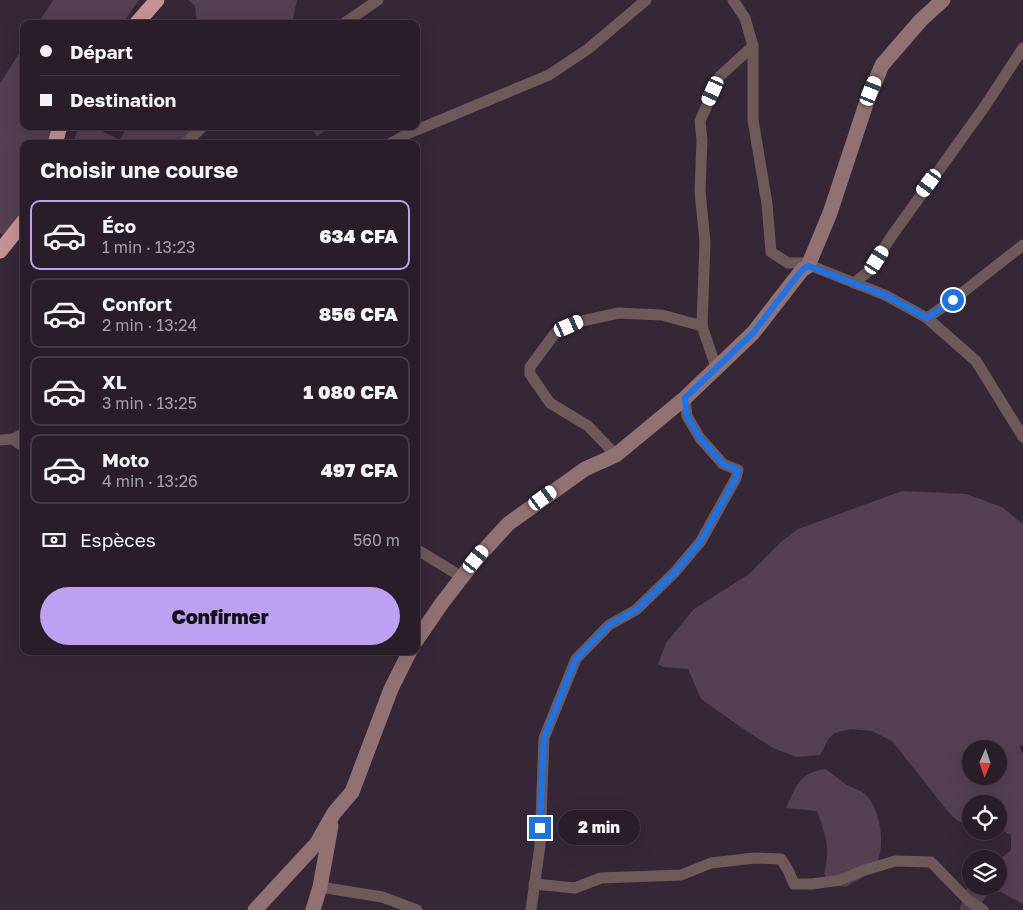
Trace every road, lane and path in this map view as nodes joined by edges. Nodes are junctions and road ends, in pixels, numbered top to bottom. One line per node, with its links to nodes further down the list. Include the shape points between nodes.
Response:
1 (157, 0): 6 (highway)
2 (378, 0): 7 (street)
3 (646, 0): 10 (street, via 588,49 549,75)
4 (733, 0): 8 (street, via 745,18)
5 (943, 0): 18 (main road, via 882,65)
6 (140, 20)
7 (349, 20)
8 (753, 46): 18 (street, via 753,120 767,204 770,252 788,263); 21 (street, via 720,76 700,121 700,191 705,242)
9 (1023, 48): 19 (street, via 869,271)
10 (420, 129)
11 (199, 130): 13 (street)
12 (417, 130): 14 (street)
13 (189, 140)
14 (397, 140)
15 (20, 226): 17 (highway)
16 (1023, 245): 20 (street)
17 (0, 251)
18 (808, 266): 19 (street); 22 (main road, via 753,333)
19 (854, 283): 20 (street, via 885,295)
20 (927, 318): 25 (street, via 976,361)
21 (702, 326): 22 (street); 29 (street, via 662,315 620,313 582,321 556,332 530,367 530,374 550,403 588,426)
22 (716, 367): 23 (main road)
23 (685, 398): 29 (main road); 35 (street, via 687,416 700,438 723,464 738,470 736,478 701,541 675,572 636,610 609,625 576,659 544,738 540,845)
24 (20, 435): 26 (street)
25 (1023, 437)
26 (13, 439): 27 (street); 28 (street)
27 (0, 440)
28 (20, 443)
29 (616, 455): 31 (main road, via 585,469 508,524)
30 (420, 551): 31 (street)
31 (462, 577): 32 (main road)
32 (420, 635)
33 (408, 655): 34 (main road, via 391,689 352,792)
34 (334, 813): 36 (main road); 37 (main road, via 317,843)
35 (534, 884): 40 (street); 41 (street, via 575,888 601,878 681,875 711,863 754,858 781,860 794,884 812,884 840,880 895,861 931,862 969,901)
36 (320, 887): 38 (main road); 39 (street, via 382,897)
37 (255, 910)
38 (313, 910)
39 (417, 910)
40 (531, 910)
41 (983, 910)

